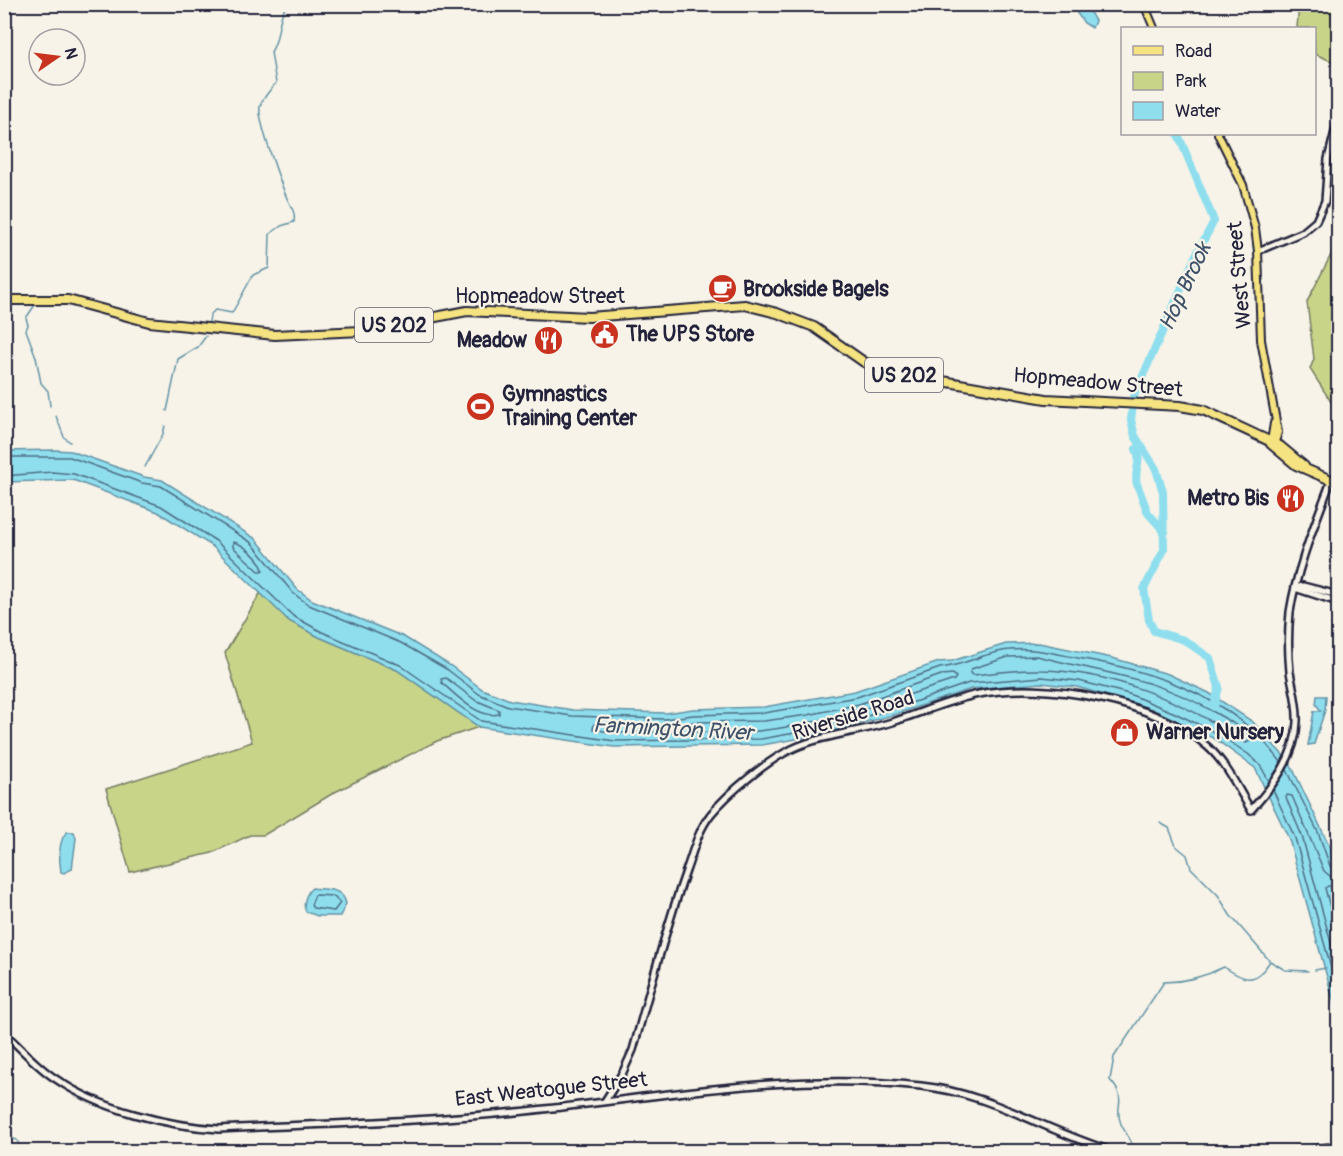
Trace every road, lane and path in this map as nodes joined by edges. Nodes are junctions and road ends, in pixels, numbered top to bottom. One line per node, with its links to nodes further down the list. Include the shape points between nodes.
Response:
1 (1144, 4): 2 (main road)
2 (1154, 27)
3 (1338, 120): 5 (street, via 1328,159 1326,201 1316,221 1303,232)
4 (1218, 135): 5 (main road, West Street, via 1243,184)
5 (1258, 251): 7 (main road, West Street, via 1261,340 1278,436)
6 (4, 300): 7 (highway, Hopmeadow Street / US 202, via 68,300 148,322 275,335 362,331 465,311 590,317 745,305 814,327 864,362 885,371 1040,399 1203,410)
7 (1270, 442): 8 (highway, Hopmeadow Street / US 202)
8 (1335, 482): 9 (street)
9 (1295, 588): 10 (street, via 1303,585); 11 (street); 13 (street, Riverside Road, via 1288,640 1297,720 1295,739 1288,758 1251,810 1219,758 1189,733 1136,710 1057,692 979,694 791,749 722,802 702,830 675,903 633,1050)
10 (1338, 596)
11 (1338, 602)
12 (4, 1033): 13 (street, East Weatogue Street, via 41,1068 69,1087 116,1107 191,1127 219,1129 514,1113)
13 (605, 1101): 15 (street, East Weatogue Street, via 772,1082 922,1086 974,1096 1086,1144)
14 (1338, 1146): 16 (street, via 1312,1151)
15 (1115, 1152)
16 (1164, 1152)

